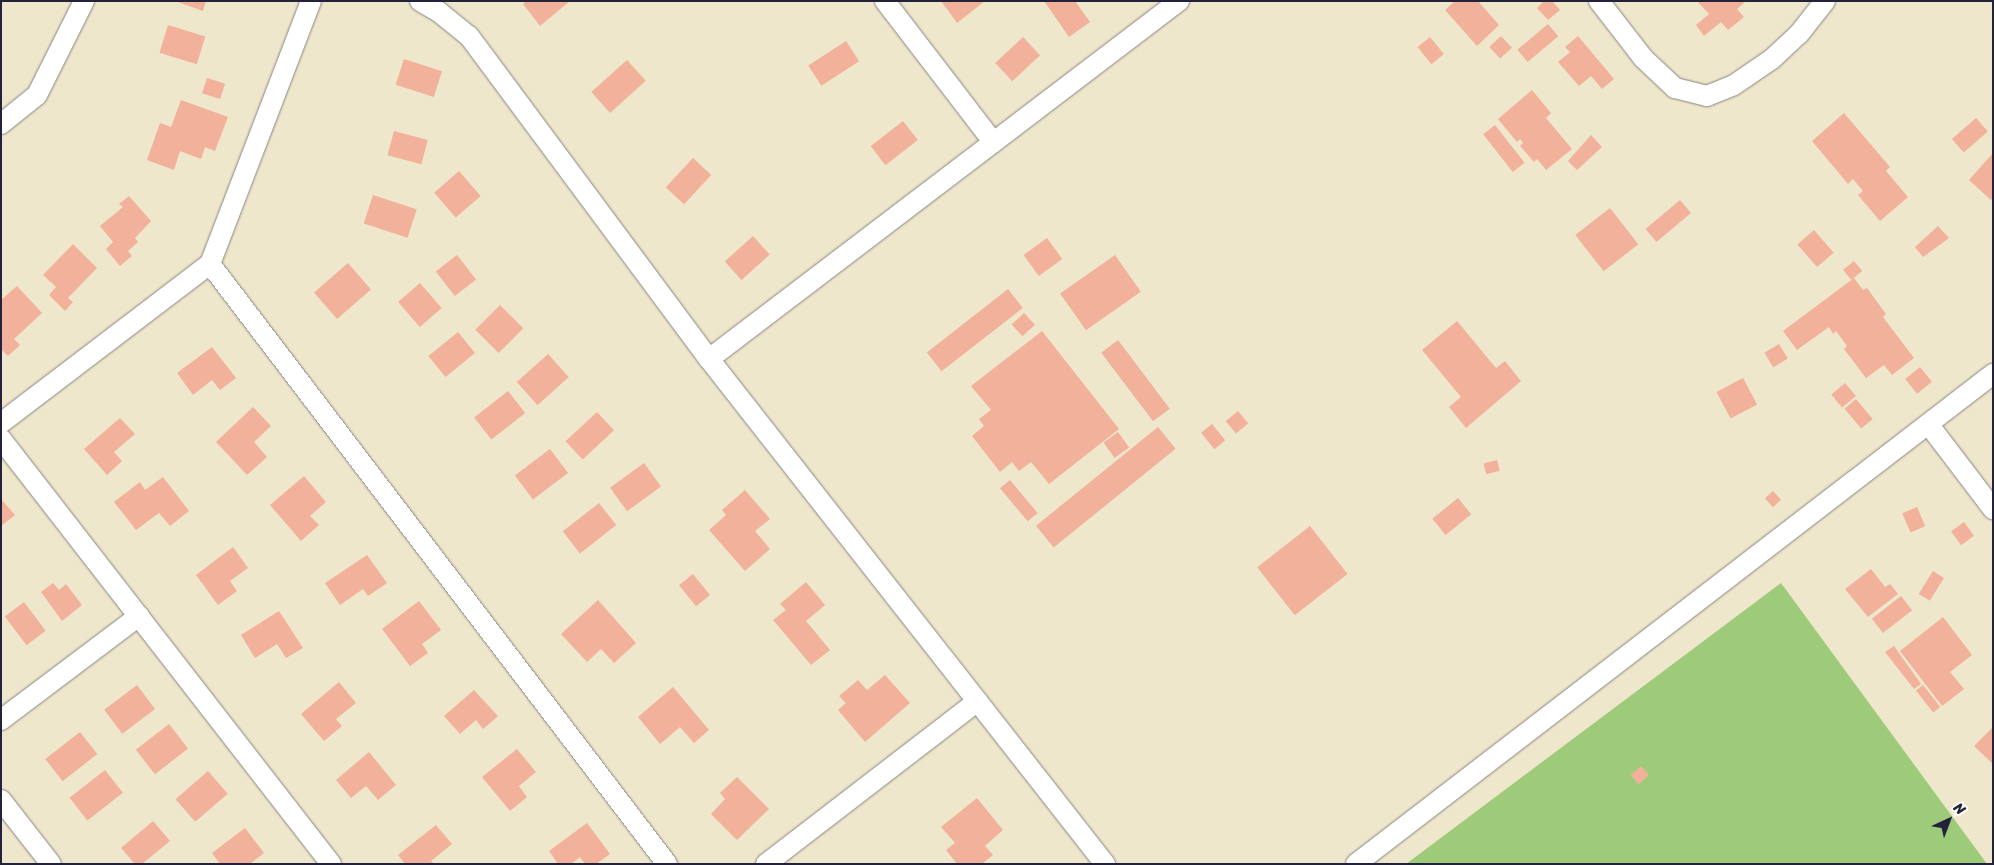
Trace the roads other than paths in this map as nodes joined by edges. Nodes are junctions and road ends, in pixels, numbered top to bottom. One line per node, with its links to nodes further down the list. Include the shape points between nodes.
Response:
1 (84, 1): 8 (street, via 37,95)
2 (312, 1): 10 (street)
3 (420, 1): 11 (street, via 469,36)
4 (885, 1): 9 (street)
5 (1179, 1): 9 (street)
6 (1599, 1): 7 (street, via 1643,58 1675,88 1707,96 1734,85 1772,59 1799,34)
7 (1825, 1)
8 (1, 124)
9 (993, 142): 11 (street)
10 (210, 264): 13 (street); 23 (street)
11 (709, 359): 18 (street)
12 (1993, 374): 14 (street)
13 (1, 423)
14 (1929, 425): 16 (street); 26 (street)
15 (1, 439): 17 (street)
16 (1993, 509)
17 (139, 616): 19 (street); 22 (street)
18 (978, 701): 24 (street); 25 (street)
19 (1, 720)
20 (1, 800): 21 (street)
21 (51, 864)
22 (332, 864)
23 (667, 864)
24 (766, 864)
25 (1105, 864)
26 (1356, 864)

